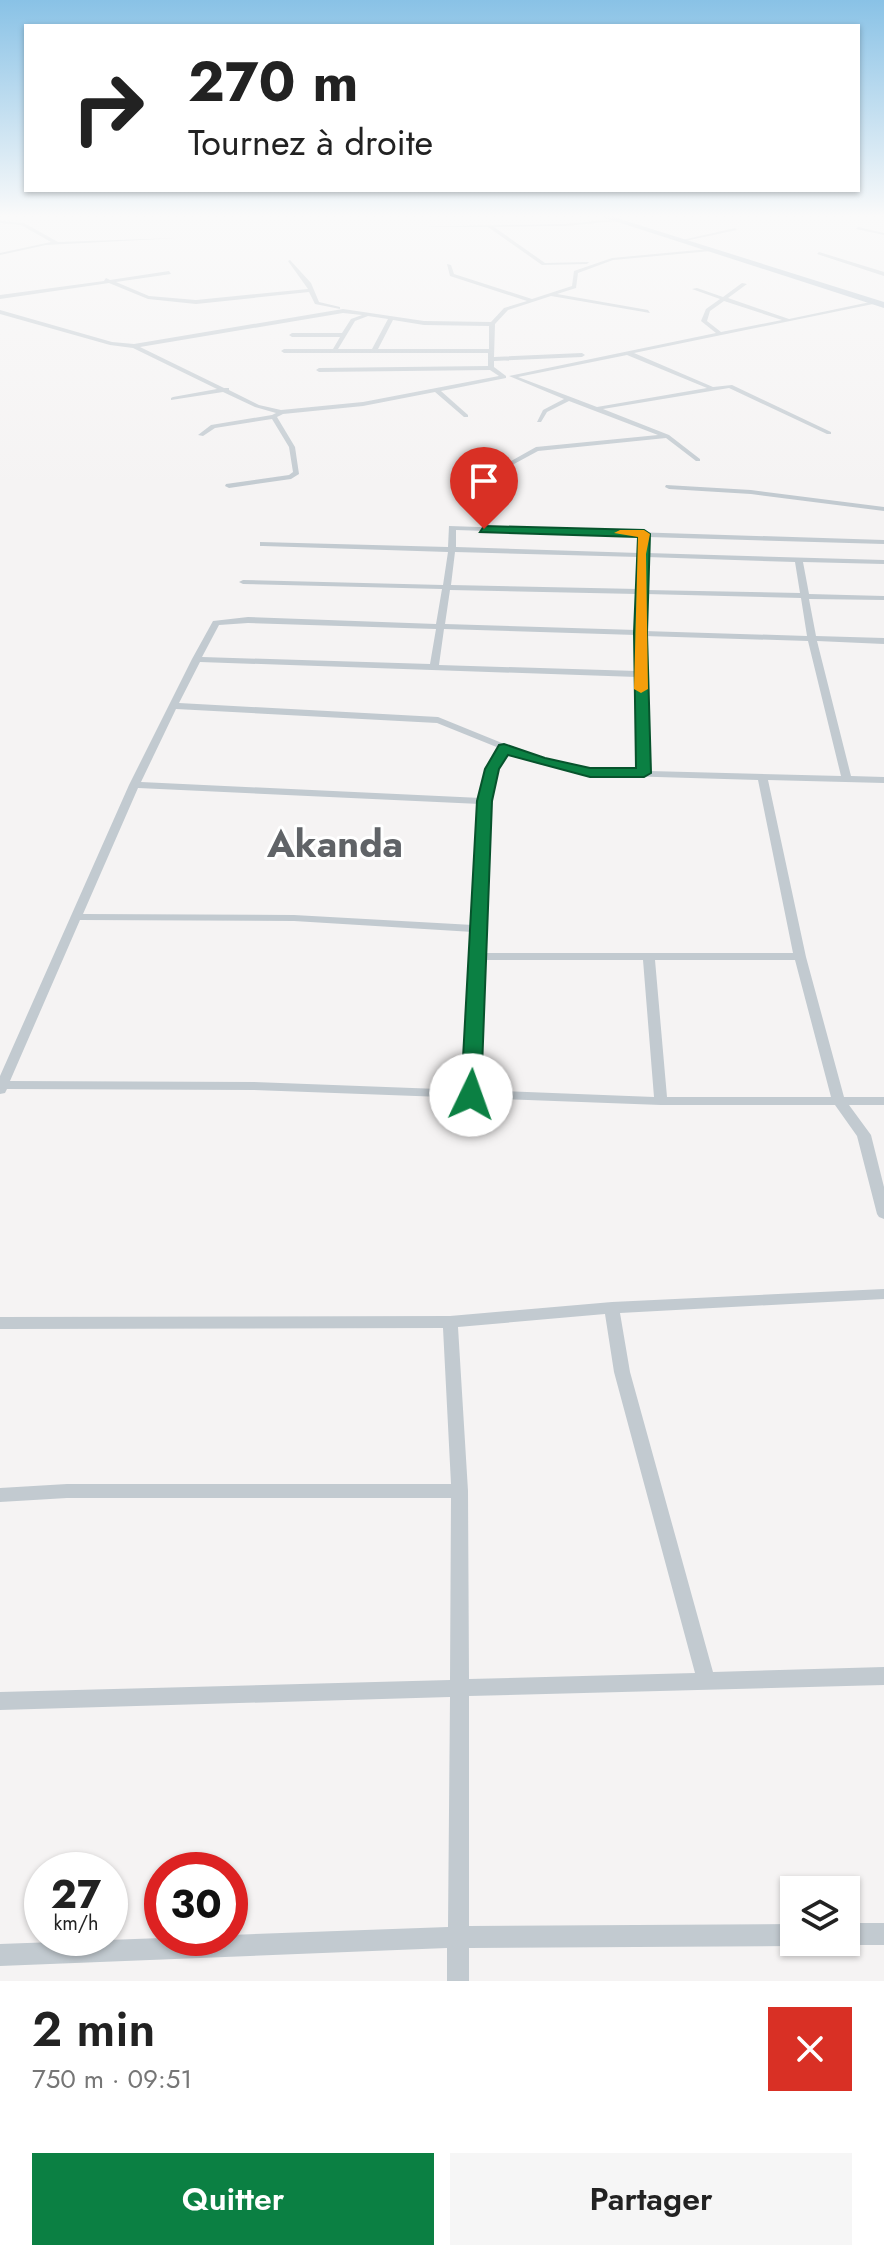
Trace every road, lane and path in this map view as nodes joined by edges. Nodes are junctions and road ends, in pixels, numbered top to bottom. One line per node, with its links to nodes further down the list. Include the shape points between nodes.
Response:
1 (331, 306): 7 (street)
2 (515, 306): 13 (street)
3 (616, 306): 9 (street)
4 (712, 306): 14 (street, via 704,321)
5 (751, 306): 12 (street)
6 (865, 306): 12 (street)
7 (349, 311): 10 (street); 17 (street)
8 (0, 312): 17 (street)
9 (648, 312)
10 (372, 314): 11 (street); 16 (street, via 353,320)
11 (391, 318): 13 (street); 19 (street)
12 (787, 320): 14 (street)
13 (492, 324): 21 (street)
14 (720, 334): 23 (street)
15 (292, 335): 16 (street)
16 (344, 335): 18 (street)
17 (134, 346): 29 (street)
18 (335, 350): 19 (street); 20 (street)
19 (375, 350): 21 (street)
20 (284, 351)
21 (490, 351): 24 (street)
22 (601, 353): 24 (street)
23 (628, 353): 27 (street); 28 (street)
24 (490, 359): 25 (street)
25 (491, 368): 26 (street); 27 (street)
26 (319, 370)
27 (508, 376): 30 (street); 31 (street)
28 (710, 387): 33 (street); 37 (street, via 735,387)
29 (227, 389): 32 (street); 34 (street)
30 (437, 391): 34 (street); 35 (street)
31 (570, 398): 33 (street); 36 (street, via 545,411)
32 (173, 399)
33 (600, 408): 39 (street)
34 (278, 415): 38 (street, via 213,426); 42 (street, via 297,473)
35 (466, 416)
36 (539, 421)
37 (829, 433)
38 (201, 435)
39 (667, 436): 40 (street); 41 (street, via 531,450)
40 (698, 460)
41 (499, 470)
42 (229, 486)
43 (669, 487): 44 (street)
44 (884, 509)
45 (644, 534): 46 (street); 48 (street, via 452,528); 49 (street)
46 (884, 542)
47 (263, 544): 48 (street)
48 (452, 549): 49 (street); 53 (street)
49 (640, 554): 50 (street); 54 (street)
50 (799, 560): 51 (street); 55 (street)
51 (884, 562)
52 (243, 582): 53 (street)
53 (446, 587): 54 (street); 57 (street)
54 (641, 592): 55 (street); 58 (street)
55 (806, 596): 56 (street); 59 (street)
56 (884, 598)
57 (439, 627): 58 (street); 61 (street, via 216,623); 62 (street)
58 (640, 633): 59 (street); 63 (street)
59 (812, 640): 60 (street); 68 (street)
60 (884, 641)
61 (196, 659): 62 (street); 64 (street)
62 (434, 668): 63 (street)
63 (641, 674): 66 (street)
64 (174, 706): 65 (street, via 438,720); 70 (street)
65 (504, 748): 66 (street, via 590,772); 71 (street, via 492,769)
66 (644, 773): 67 (street)
67 (762, 777): 68 (street); 76 (street)
68 (847, 780): 69 (street)
69 (884, 780)
70 (134, 785): 71 (street); 72 (street)
71 (485, 801): 73 (street)
72 (77, 917): 73 (street, via 294,918); 77 (street)
73 (477, 929): 74 (street)
74 (478, 956): 75 (street); 78 (street)
75 (649, 957): 76 (street); 80 (street)
76 (800, 957): 79 (street)
77 (1, 1087): 78 (street, via 254,1086)
78 (471, 1095): 80 (street)
79 (838, 1100): 80 (street); 81 (street); 82 (street, via 864,1135)
80 (661, 1101)
81 (884, 1101)
82 (884, 1214)
83 (884, 1294): 84 (street)
84 (612, 1308): 85 (street); 90 (street, via 622,1372)
85 (450, 1322): 86 (street); 87 (street)
86 (0, 1323)
87 (460, 1491): 88 (street); 91 (street)
88 (0, 1495)
89 (884, 1676): 90 (street)
90 (706, 1680): 91 (street)
91 (459, 1688): 92 (street); 96 (street)
92 (0, 1701)
93 (860, 1934): 94 (street)
94 (884, 1934)
95 (780, 1935): 96 (street)
96 (457, 1937): 97 (street); 98 (street)
97 (0, 1955)
98 (458, 1981)

